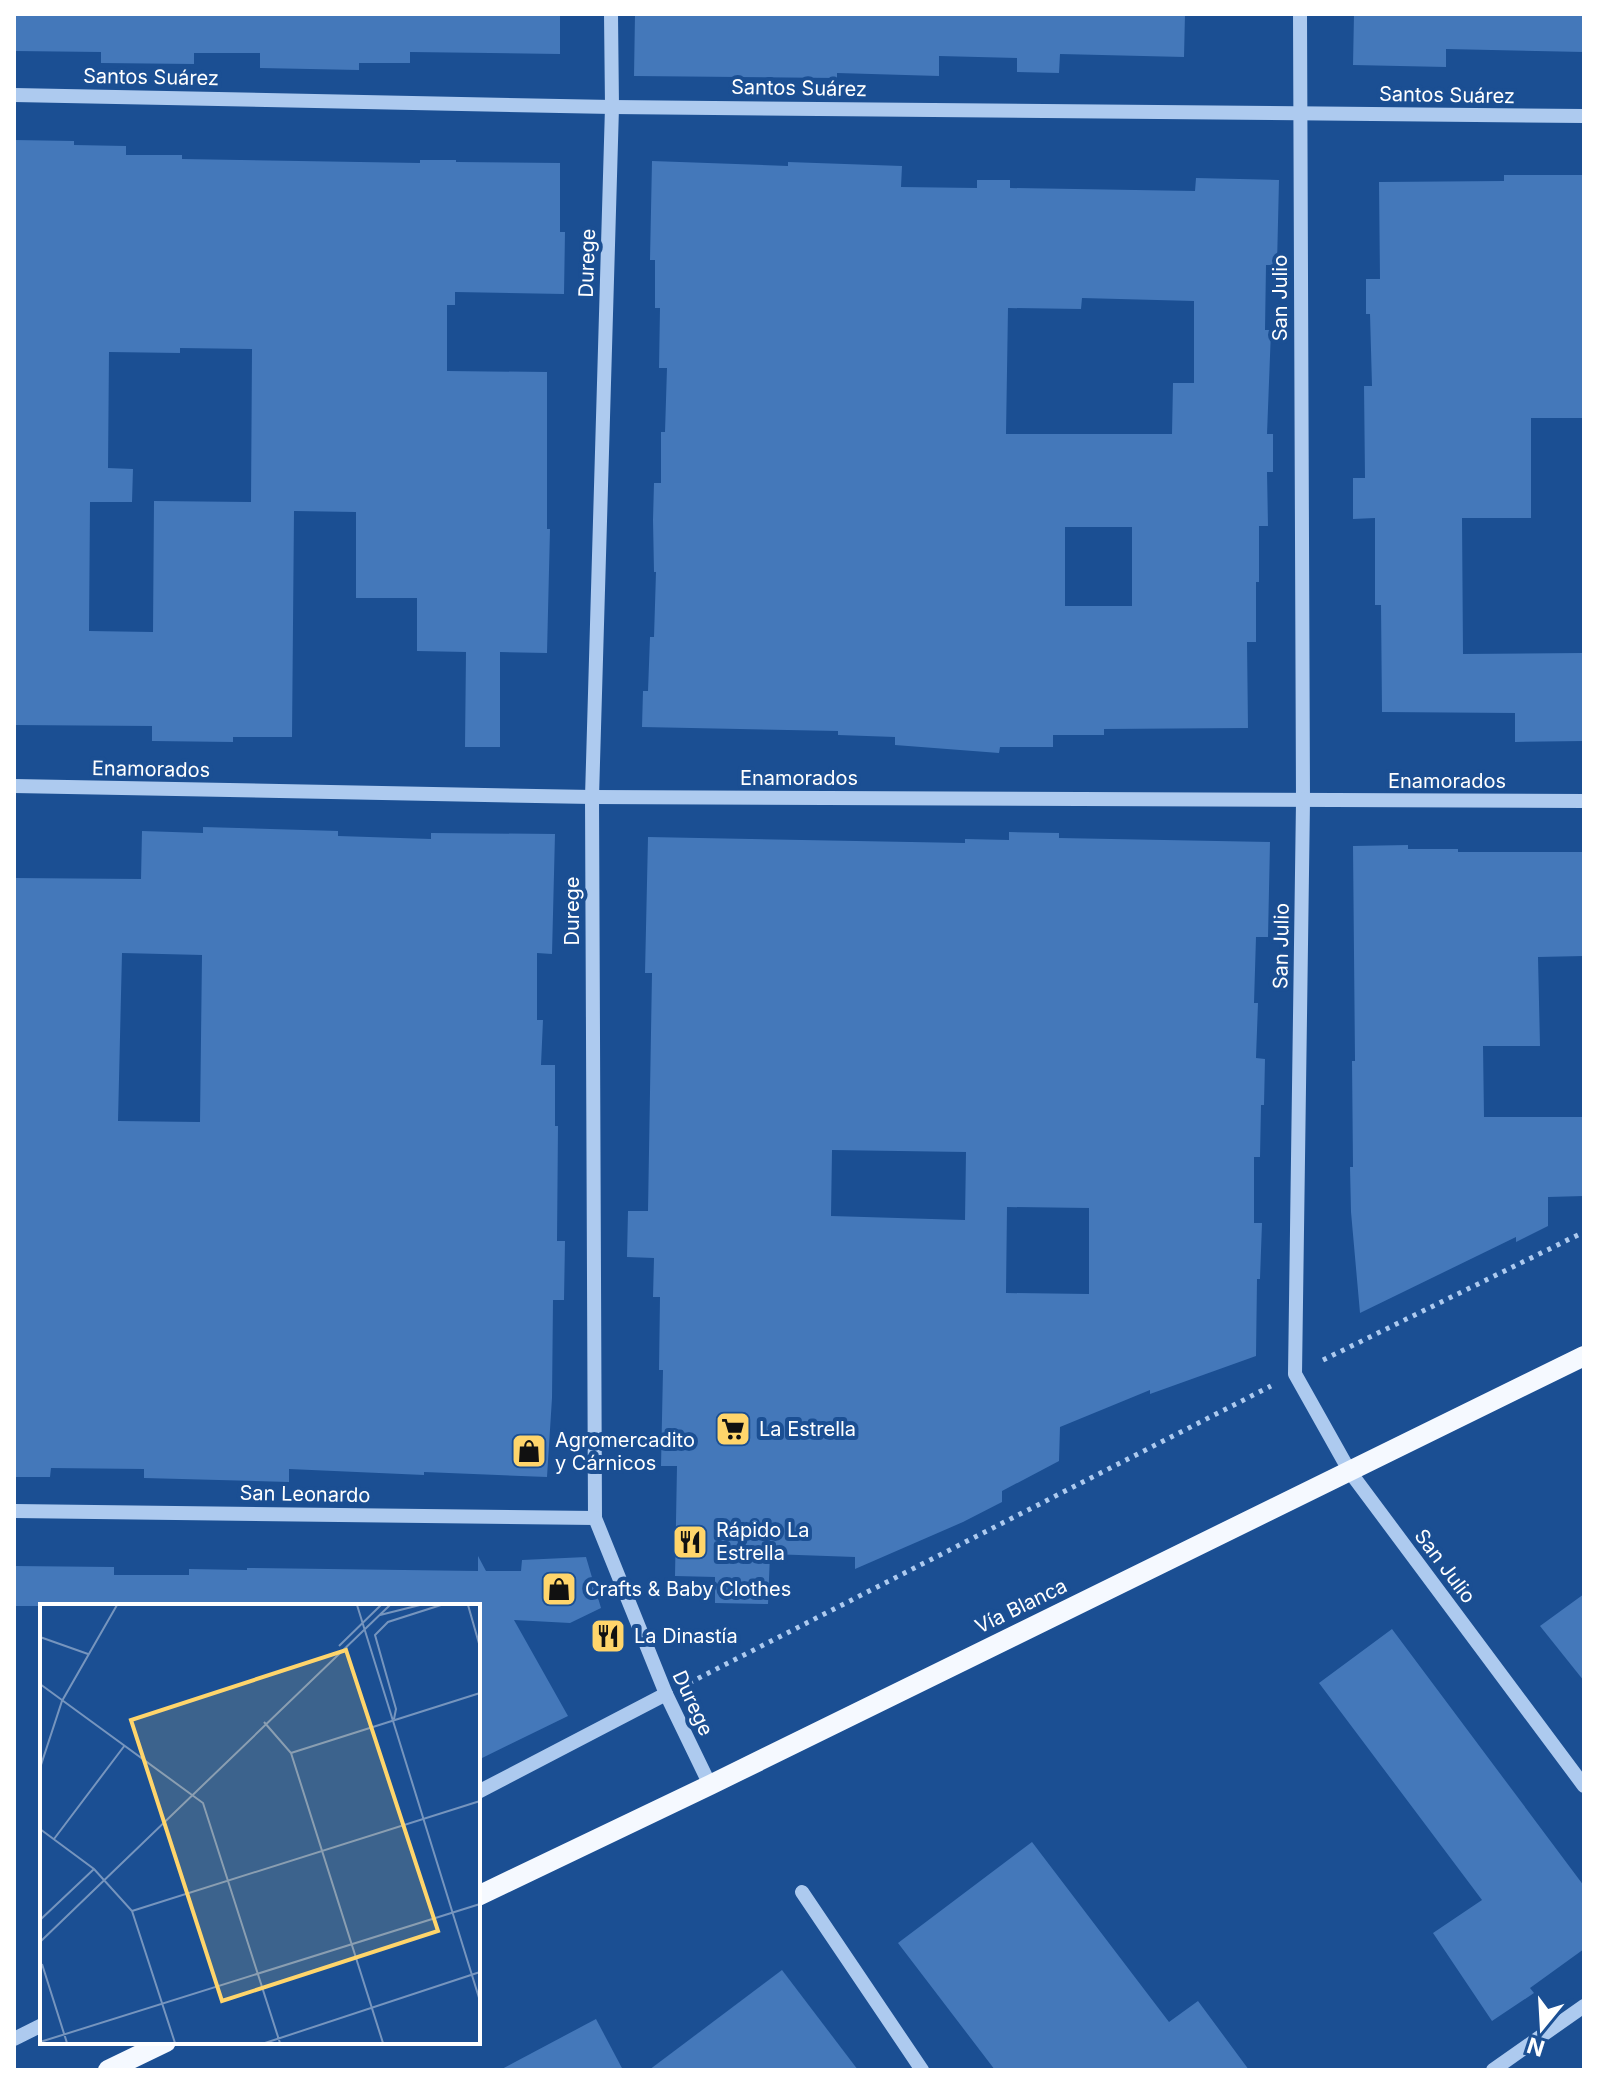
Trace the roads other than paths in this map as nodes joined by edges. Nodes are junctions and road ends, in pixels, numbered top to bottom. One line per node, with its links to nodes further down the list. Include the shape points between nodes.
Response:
1 (611, 14): 4 (street, Durege)
2 (1300, 14): 5 (street, San Julio)
3 (14, 95): 4 (street, Santos Suárez)
4 (612, 107): 5 (street, Santos Suárez); 8 (street, Durege)
5 (1299, 113): 6 (street, Santos Suárez); 9 (street, San Julio)
6 (1584, 116)
7 (14, 786): 8 (street, Enamorados)
8 (592, 797): 9 (street, Enamorados); 14 (street, Durege)
9 (1303, 801): 10 (street, Enamorados); 12 (street, San Julio, via 1295,1374)
10 (1584, 801)
11 (1584, 1356): 12 (main road, Vía Blanca)
12 (1350, 1472): 16 (main road, Vía Blanca); 17 (street, San Julio)
13 (14, 1511): 14 (street, San Leonardo)
14 (595, 1518): 15 (street, Durege)
15 (666, 1694): 16 (street, Durege); 18 (street)
16 (710, 1785): 20 (main road, Vía Blanca)
17 (1584, 1786)
18 (480, 1791)
19 (802, 1892): 26 (street)
20 (480, 1895)
21 (1584, 2006): 27 (street)
22 (40, 2026): 23 (street)
23 (14, 2039)
24 (162, 2044): 25 (main road)
25 (108, 2070)
26 (922, 2070)
27 (1493, 2070)

